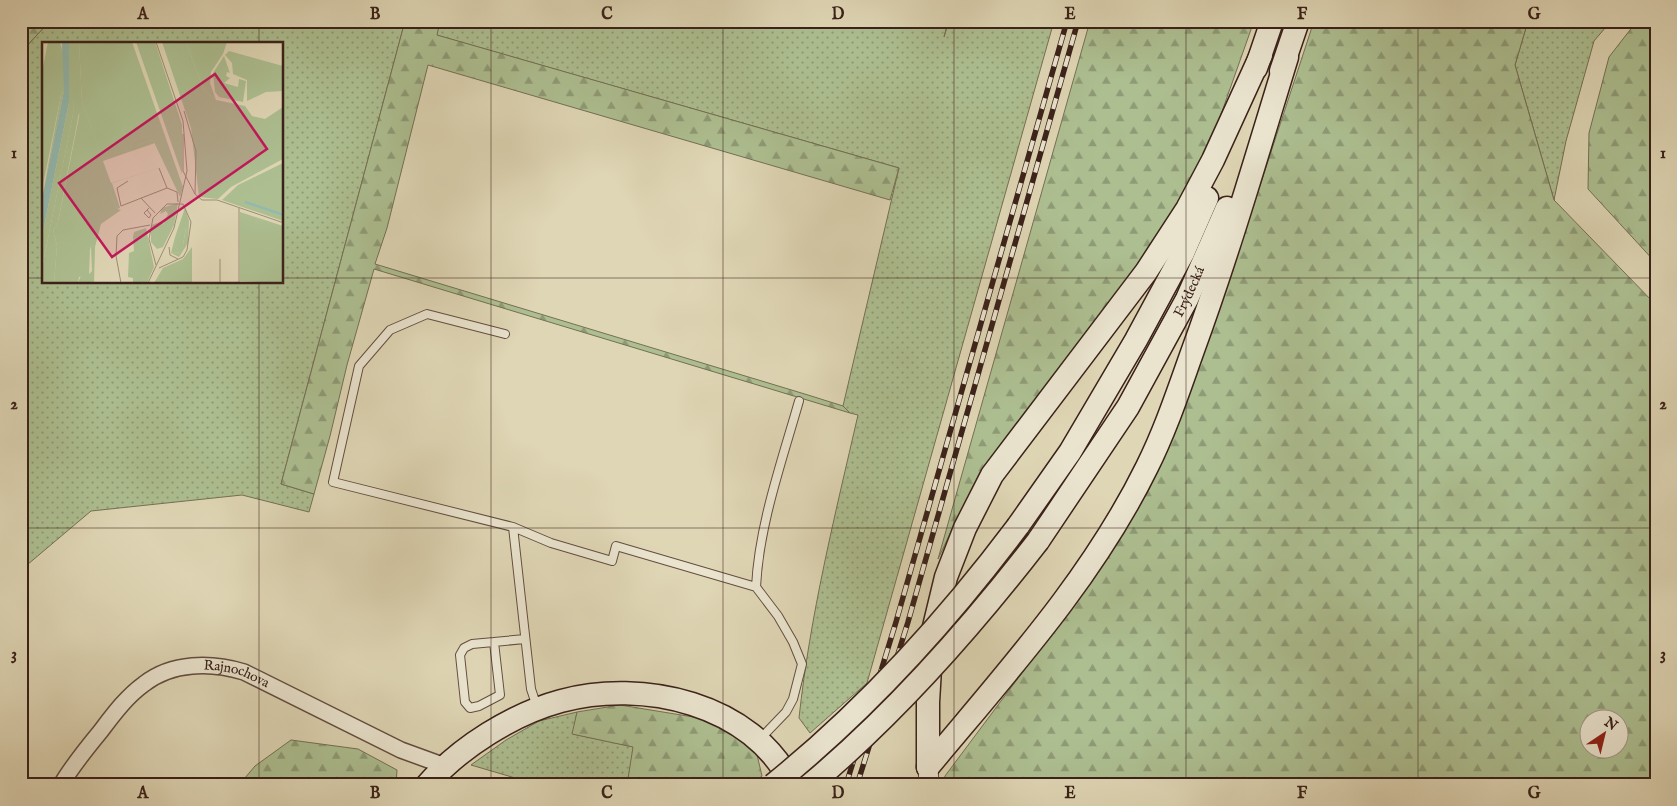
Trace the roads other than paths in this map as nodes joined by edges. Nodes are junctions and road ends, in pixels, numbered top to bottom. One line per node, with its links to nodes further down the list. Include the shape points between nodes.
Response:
1 (1272, 21): 3 (main road, Frýdecká)
2 (1298, 21): 4 (main road, Frýdecká)
3 (1261, 55): 14 (main road, via 1213,160 1182,217 1146,272 984,489 952,560 932,634 928,702); 17 (main road, Frýdecká, bridge, via 1183,253 1070,452 954,608 901,668)
4 (1287, 57): 14 (main road, via 1214,294 1148,466 1102,546 1065,599); 19 (main road, Frýdecká, bridge, via 1187,300 1128,407 1038,541 980,615 913,688)
5 (506, 334): 7 (lane, via 427,314 390,330 358,366 333,482)
6 (799, 401): 8 (lane, via 762,536)
7 (513, 527): 8 (lane, via 551,543 612,561 616,546); 9 (lane)
8 (756, 587): 12 (lane, via 778,616 802,664 794,700)
9 (525, 638): 10 (lane); 11 (lane, via 531,689)
10 (494, 642): 10 (lane, via 500,695 470,708 465,702 461,652 468,644)
11 (538, 708): 12 (main road, via 576,697 655,696 708,709 738,724); 13 (main road, via 498,728)
12 (759, 740): 18 (main road)
13 (445, 766): 15 (street, Rajnochova, via 401,750 244,672 226,667 200,666 161,674 138,688 103,728); 16 (main road)
14 (929, 776)
15 (61, 785)
16 (427, 785)
17 (773, 785)
18 (792, 785)
19 (810, 785)

